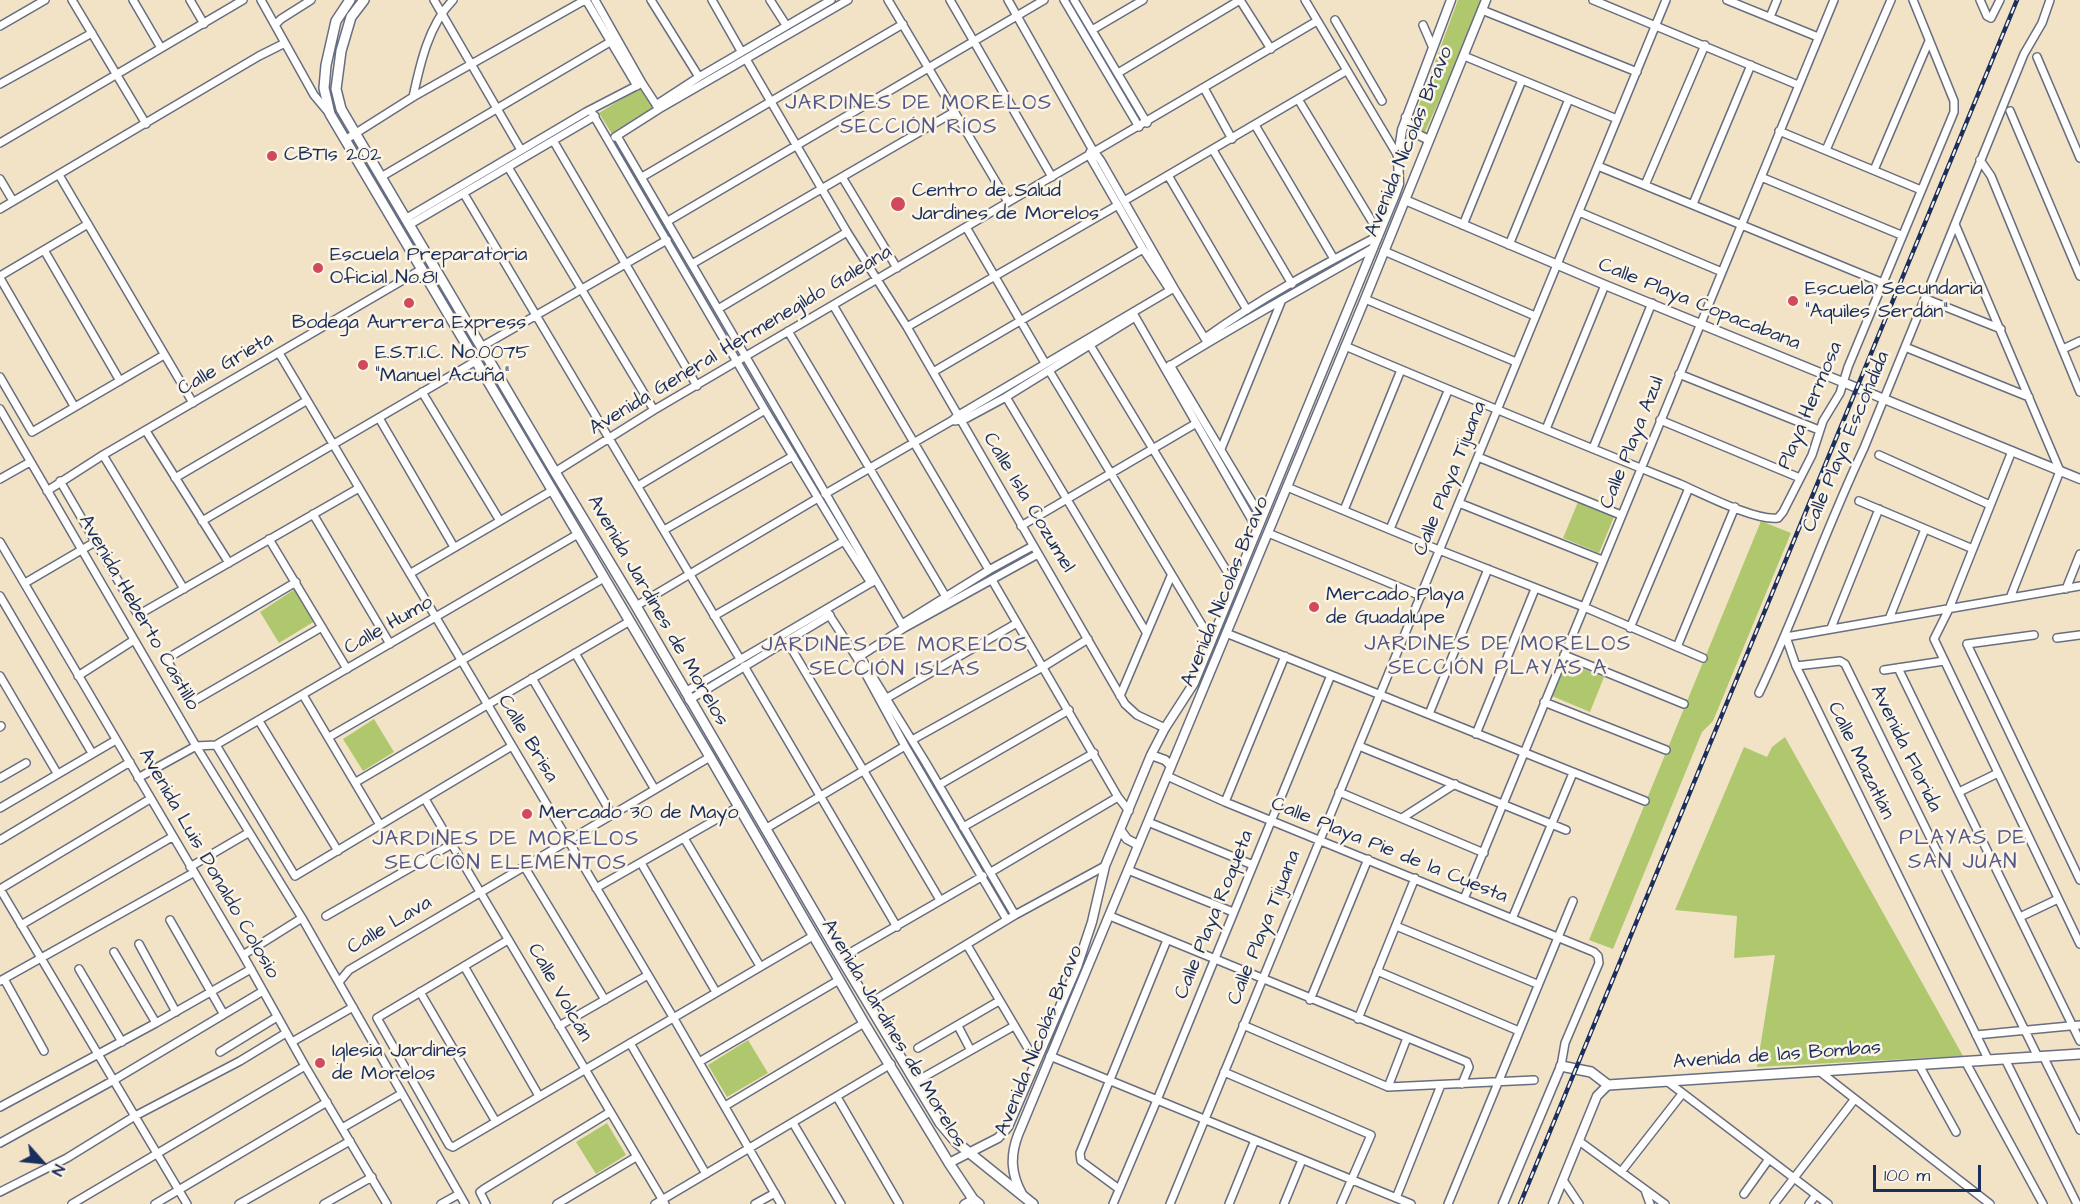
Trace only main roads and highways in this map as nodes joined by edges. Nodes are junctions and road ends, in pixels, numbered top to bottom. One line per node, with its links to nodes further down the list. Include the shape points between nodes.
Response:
1 (350, 0): 4 (main road, Avenida Jardines de Morelos, via 336,21 326,65 324,88 330,114)
2 (364, 0): 3 (main road, Avenida Jardines de Morelos, via 351,17 341,51 336,89 341,109)
3 (457, 305): 4 (main road); 5 (main road, Avenida Jardines de Morelos)
4 (447, 312): 6 (main road, Avenida Jardines de Morelos)
5 (576, 507): 6 (main road); 7 (main road, Avenida Jardines de Morelos)
6 (566, 513): 8 (main road, Avenida Jardines de Morelos)
7 (626, 590): 8 (main road); 9 (main road, Avenida Jardines de Morelos)
8 (615, 596): 10 (main road, Avenida Jardines de Morelos)
9 (773, 843): 10 (main road); 14 (main road, Avenida Jardines de Morelos, via 940,1123 956,1142)
10 (763, 849): 13 (main road, Avenida Jardines de Morelos)
11 (2080, 1054): 12 (main road, Avenida de las Bombas, via 1608,1085 1591,1072)
12 (1561, 1066)
13 (972, 1202)
14 (1033, 1204)

